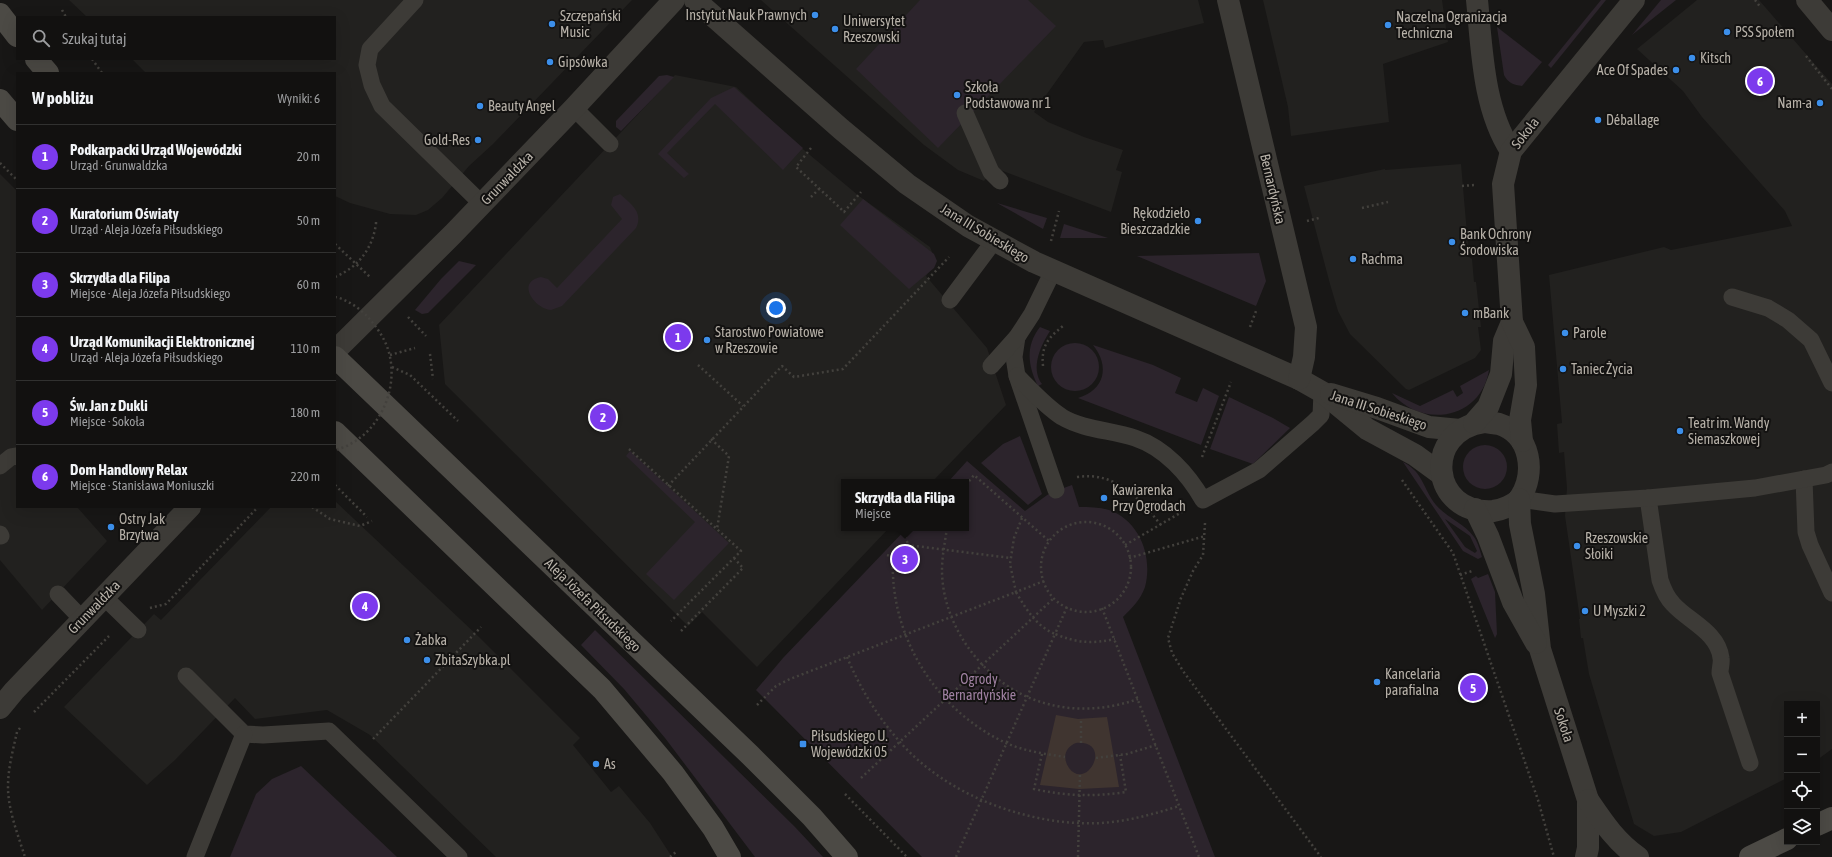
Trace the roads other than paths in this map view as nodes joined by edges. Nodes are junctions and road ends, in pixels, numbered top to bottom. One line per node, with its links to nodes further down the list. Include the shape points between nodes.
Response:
1 (674, 0): 14 (street, Grunwaldzka)
2 (695, 0): 21 (street, Jana III Sobieskiego, via 907,184)
3 (1228, 0): 31 (street, Bernardyńska, via 1306,327 1304,357)
4 (1477, 0): 18 (street, via 1491,104 1501,136)
5 (1634, 0): 18 (street, Sokoła)
6 (1807, 0): 9 (street)
7 (414, 1): 20 (lane, via 370,49 368,65 372,85 382,106)
8 (0, 14): 10 (main road)
9 (1832, 30)
10 (16, 35)
11 (37, 60): 12 (main road)
12 (47, 72)
13 (0, 100): 16 (main road)
14 (574, 108): 17 (lane); 20 (street, Grunwaldzka)
15 (964, 114): 19 (lane, via 991,172)
16 (16, 119)
17 (610, 144)
18 (1511, 151): 25 (street, Sokoła, via 1503,184)
19 (1000, 181)
20 (482, 204): 27 (street, Grunwaldzka)
21 (994, 241): 22 (street, Jana III Sobieskiego); 24 (lane)
22 (1053, 271): 26 (lane, via 1032,314); 31 (street, Jana III Sobieskiego)
23 (1732, 297): 32 (lane, via 1768,308 1788,320 1811,340)
24 (950, 300)
25 (1512, 322): 34 (street, Sokoła, via 1504,341 1501,374 1488,407); 36 (street, Sokoła, via 1524,347 1526,384 1520,420)
26 (1016, 337): 29 (lane); 30 (lane, via 1014,357)
27 (336, 350)
28 (336, 358): 64 (main road, Aleja Józefa Piłsudskiego, via 750,755 812,817)
29 (992, 366)
30 (1017, 376): 33 (lane, via 1062,416 1081,425 1136,438 1162,453 1192,482 1203,500 1259,470 1314,423 1321,415); 42 (lane)
31 (1299, 379): 33 (street, Jana III Sobieskiego)
32 (1832, 383)
33 (1322, 392): 34 (street, Jana III Sobieskiego, via 1429,427); 40 (street, Jana III Sobieskiego, via 1367,429 1415,455)
34 (1467, 426): 36 (street, via 1484,422 1499,424 1509,429); 40 (street, via 1446,444 1440,465)
35 (336, 433): 63 (main road, via 602,689 673,773 713,828)
36 (1522, 442): 44 (street, via 1528,455 1530,471)
37 (16, 456): 38 (lane)
38 (0, 466)
39 (1832, 472): 41 (lane)
40 (1441, 474): 46 (street, via 1447,490 1457,501)
41 (1804, 479): 43 (lane, via 1755,488); 47 (lane, via 1806,532)
42 (1056, 490)
43 (1648, 498): 44 (lane, via 1555,504); 56 (lane, via 1664,592 1674,605 1693,619 1717,644 1722,658 1720,673)
44 (1519, 499): 46 (street, via 1499,510); 52 (street, Sokoła, via 1520,524 1534,594)
45 (189, 508): 49 (street, Grunwaldzka)
46 (1475, 509): 52 (street, Sokoła, via 1513,602)
47 (1832, 593)
48 (58, 594): 50 (lane)
49 (104, 597): 50 (street, Grunwaldzka); 51 (lane)
50 (82, 619): 54 (street, Grunwaldzka)
51 (132, 624)
52 (1540, 649): 57 (street, Sokoła)
53 (186, 676): 55 (lane)
54 (0, 708)
55 (244, 734): 61 (lane); 62 (lane, via 329,731)
56 (1750, 763)
57 (1588, 800): 65 (street, Sokoła); 66 (street, Sokoła, via 1611,834 1623,847)
58 (1832, 818): 59 (main road)
59 (1820, 824)
60 (1784, 840): 67 (main road)
61 (195, 857)
62 (459, 857)
63 (730, 857)
64 (847, 857)
65 (1586, 857)
66 (1638, 857)
67 (1750, 857)

